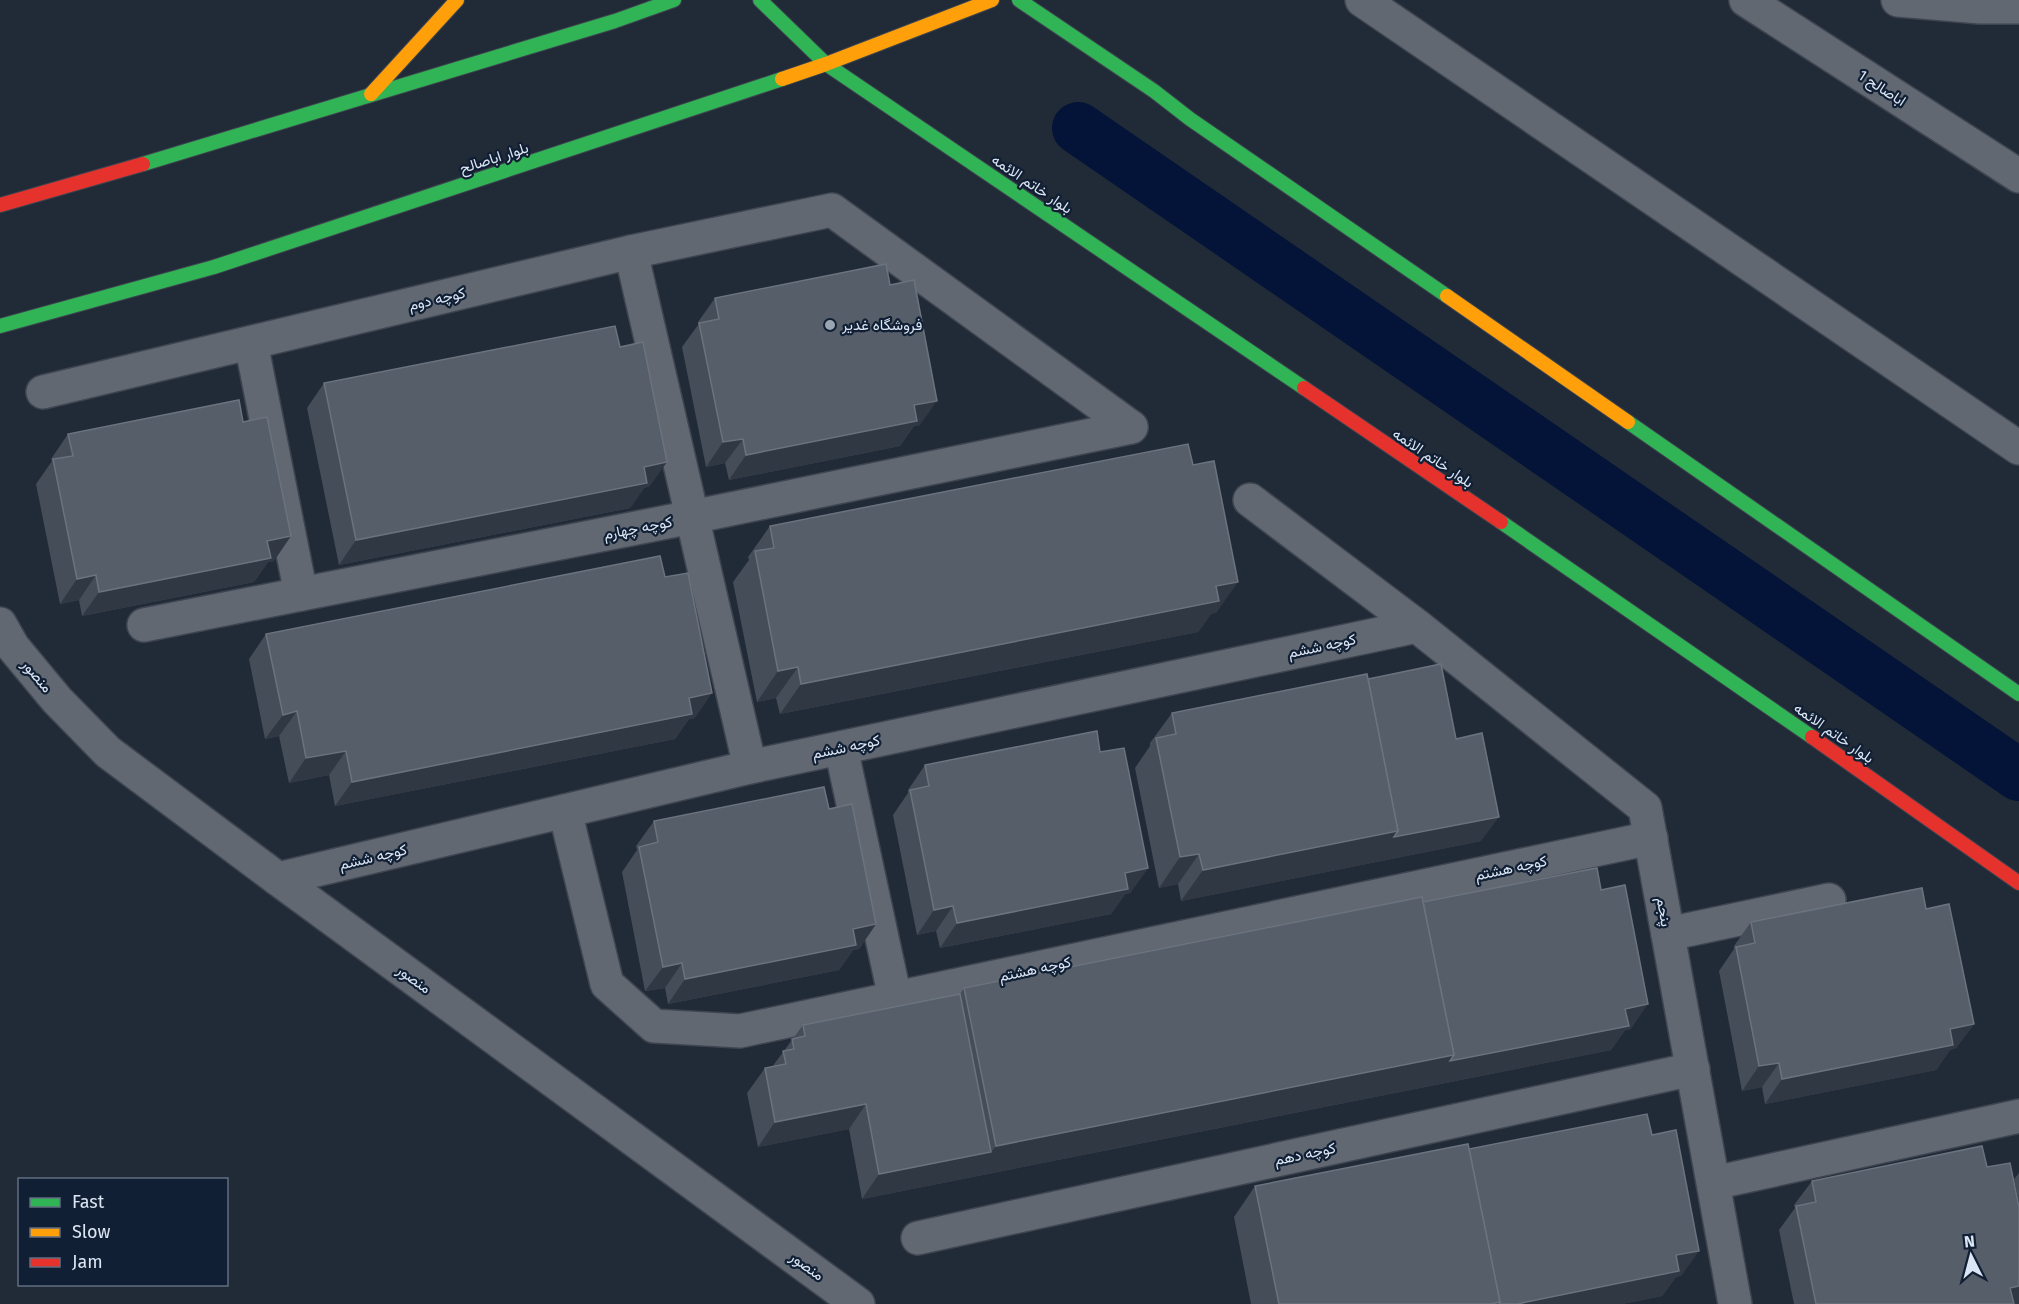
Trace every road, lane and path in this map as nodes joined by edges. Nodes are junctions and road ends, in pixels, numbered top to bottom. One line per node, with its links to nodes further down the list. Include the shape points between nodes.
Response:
1 (457, 0): 11 (street)
2 (674, 0): 11 (street)
3 (760, 0): 10 (street, بلوار خاتم الائمه)
4 (992, 0): 10 (street, بلوار اباصالح)
5 (1019, 0): 26 (street)
6 (1362, 0): 19 (street)
7 (1746, 0): 12 (street, اباصالح 1)
8 (1898, 0): 9 (street)
9 (2019, 7)
10 (826, 64): 15 (street, بلوار اباصالح, via 214,267); 32 (street, بلوار خاتم الائمه, via 1610,598)
11 (369, 96): 13 (street)
12 (2019, 176)
13 (0, 205)
14 (631, 252): 16 (street, کوچه دوم); 18 (street, کوچه دوم, via 832,210); 21 (street)
15 (0, 326)
16 (251, 343): 17 (street, کوچه دوم); 22 (street)
17 (43, 392)
18 (1131, 427): 21 (street, کوچه چهارم)
19 (2019, 448)
20 (1250, 500): 25 (street, پنجم)
21 (692, 517): 22 (street, کوچه چهارم); 28 (street)
22 (301, 594): 24 (street, کوچه چهارم)
23 (0, 624): 31 (street, منصور, via 13,647 57,700 108,752)
24 (144, 625)
25 (1417, 626): 27 (street, کوچه ششم); 30 (street, پنجم, via 1645,807)
26 (2019, 694)
27 (841, 748): 28 (street, کوچه ششم); 35 (street)
28 (750, 767): 29 (street, کوچه ششم)
29 (565, 811): 31 (street, کوچه ششم); 35 (street, کوچه هشتم, via 607,984 654,1026 740,1032)
30 (1651, 838): 34 (street, پنجم); 35 (street, کوچه هشتم)
31 (278, 879): 40 (street, منصور)
32 (2019, 883)
33 (1829, 900): 34 (street)
34 (1668, 934): 36 (street, پنجم)
35 (895, 998)
36 (1693, 1069): 38 (street, پنجم); 39 (street, کوچه دهم)
37 (2019, 1116): 38 (street)
38 (1714, 1183): 41 (street, پنجم)
39 (918, 1238)
40 (858, 1304)
41 (1735, 1304)

